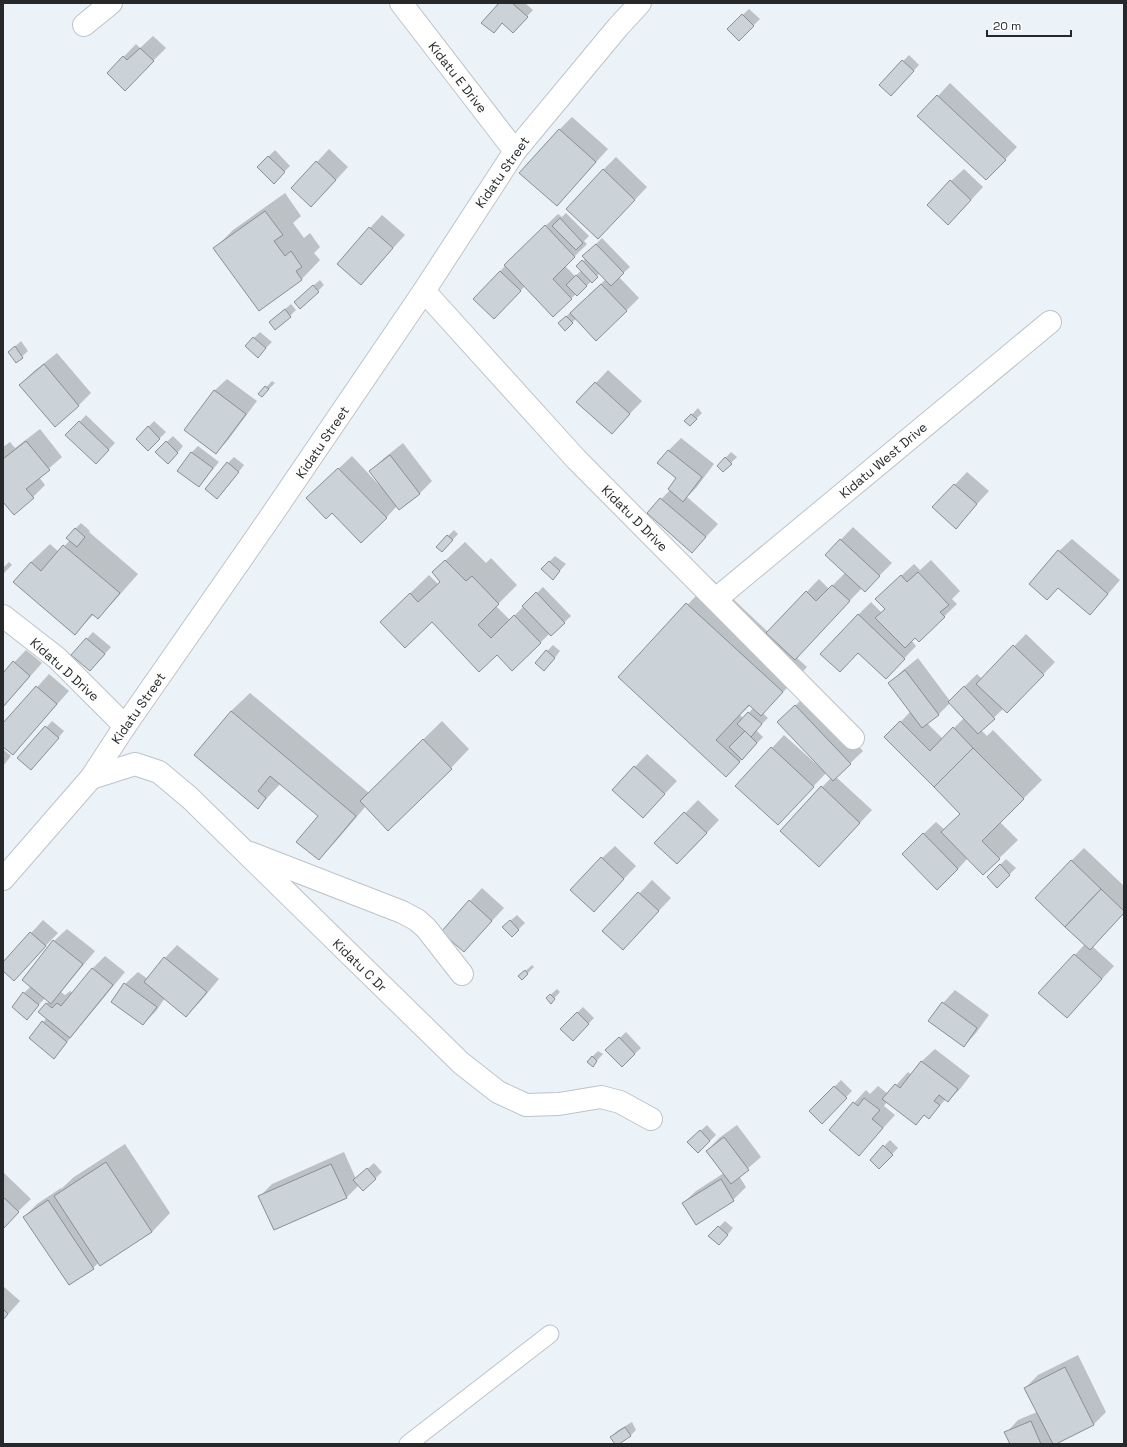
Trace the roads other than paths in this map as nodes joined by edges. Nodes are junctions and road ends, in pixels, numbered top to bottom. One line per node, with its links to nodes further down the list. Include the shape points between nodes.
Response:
1 (111, 3): 4 (street)
2 (401, 3): 5 (street, Kidatu E Drive)
3 (640, 3): 5 (street, Kidatu Street)
4 (84, 26)
5 (515, 151): 6 (street, Kidatu Street)
6 (424, 291): 8 (street, Kidatu D Drive, via 576,458); 10 (street, Kidatu Street, via 270,519)
7 (1050, 322): 8 (street, Kidatu West Drive)
8 (716, 599): 11 (street, Kidatu D Drive)
9 (3, 616): 10 (street, Kidatu D Drive, via 56,658)
10 (125, 726): 12 (street, Kidatu Street)
11 (853, 738)
12 (91, 778): 13 (street, Kidatu C Dr, via 134,764 159,772 190,798); 14 (street, Kidatu Street)
13 (243, 851): 15 (street, via 381,903 417,920); 16 (street, Kidatu C Dr, via 461,1063 498,1092 526,1105 559,1104 601,1097 620,1102)
14 (3, 879)
15 (462, 974)
16 (651, 1120)
17 (550, 1334): 18 (lane)
18 (408, 1444)

